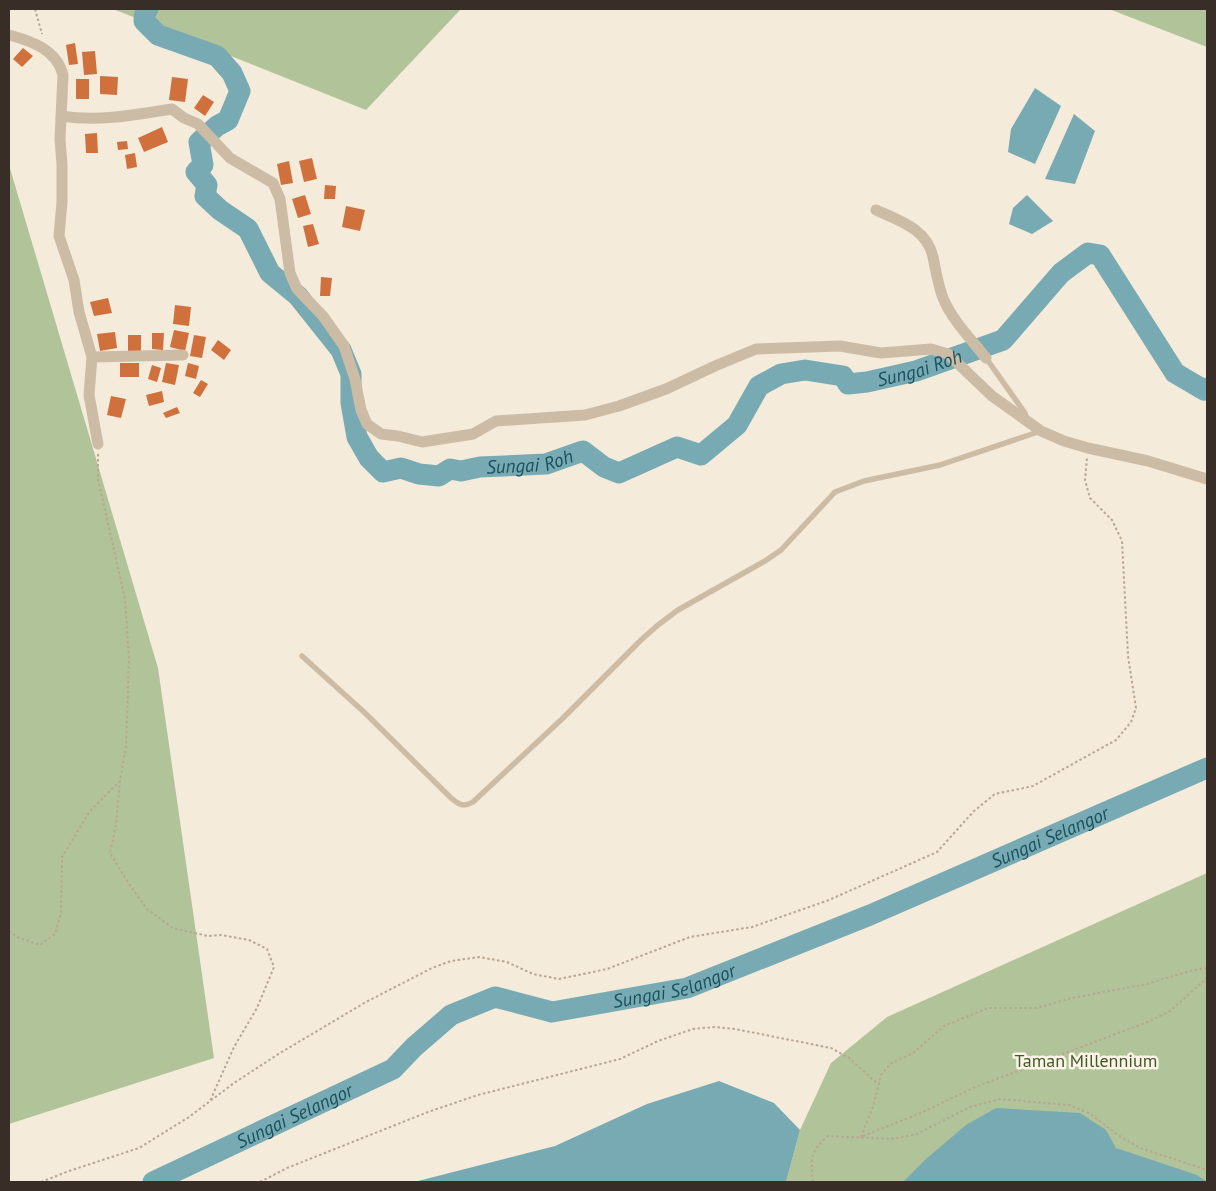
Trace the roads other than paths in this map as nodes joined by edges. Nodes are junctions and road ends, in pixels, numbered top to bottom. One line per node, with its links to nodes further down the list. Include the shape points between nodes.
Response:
1 (9, 35): 2 (street, via 26,40 57,58 63,75)
2 (61, 116): 5 (street, via 59,236 74,280); 7 (street, via 107,118 172,109 198,124 230,158 273,183 280,199 290,273 298,289 344,346 356,379 361,410 367,424 381,434 422,442 473,434 496,421 585,415 666,389 756,349 840,346 873,353 931,349 948,354 992,396)
3 (876, 210): 6 (street, via 910,226 926,240 943,298 952,315)
4 (182, 355): 5 (street)
5 (92, 357): 9 (street, via 89,395)
6 (986, 358): 7 (lane)
7 (1028, 422): 8 (street)
8 (1041, 431): 10 (street, via 1088,448 1148,461); 11 (lane, via 940,465 864,481 835,492 781,550 658,625 468,805 458,804 450,797)
9 (98, 444)
10 (1207, 479)
11 (302, 656)

